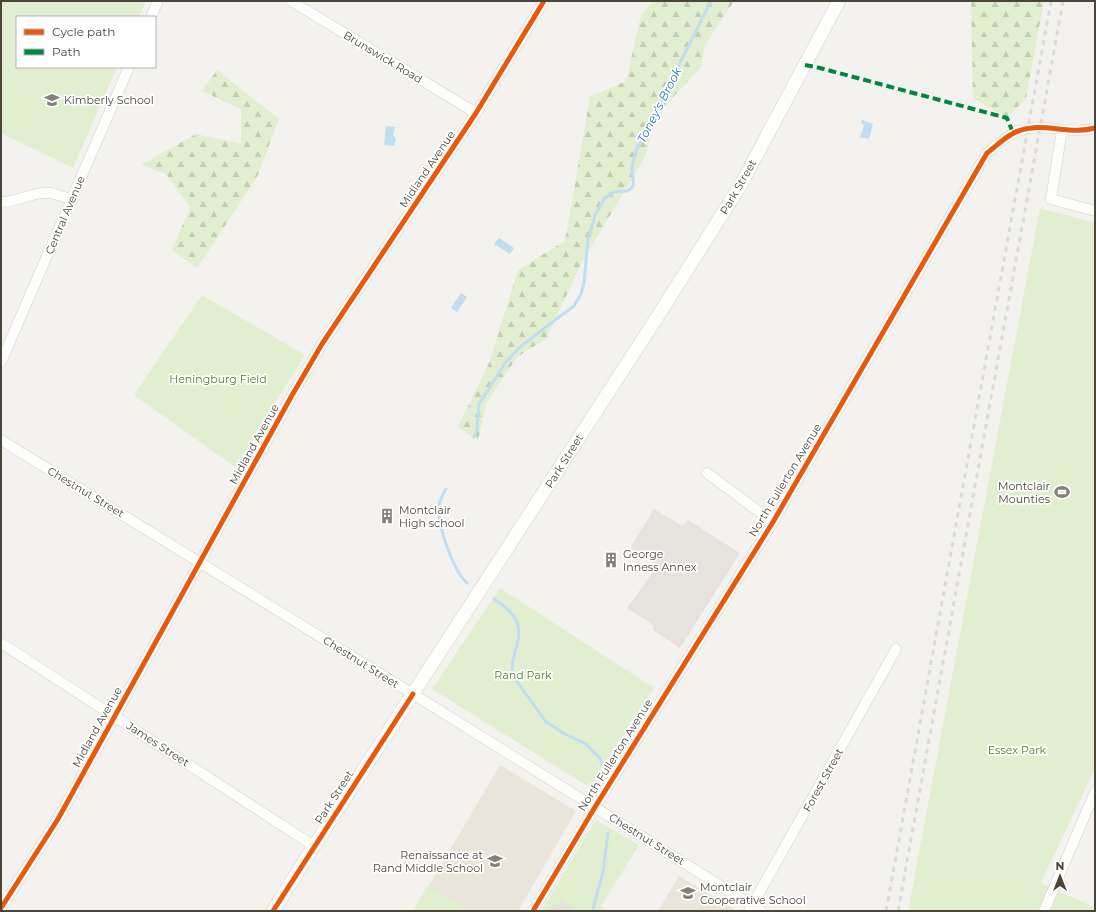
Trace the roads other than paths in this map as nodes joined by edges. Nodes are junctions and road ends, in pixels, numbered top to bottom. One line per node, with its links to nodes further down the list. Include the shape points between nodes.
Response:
1 (158, 1): 6 (street)
2 (291, 1): 5 (street, Brunswick Road)
3 (544, 1): 8 (street, Midland Avenue)
4 (839, 1): 21 (street, Park Street, via 740,186)
5 (306, 5): 8 (street, Brunswick Road)
6 (151, 16)
7 (129, 68): 11 (street, Central Avenue)
8 (476, 113): 18 (street, Midland Avenue, via 322,344)
9 (1095, 128): 10 (street, North Fullerton Avenue, via 1085,131)
10 (1062, 130): 13 (street, via 1051,199); 17 (street, North Fullerton Avenue, via 1028,128 1013,133 987,153)
11 (72, 200): 12 (street, via 51,193 38,193); 14 (street, Central Avenue)
12 (1, 202)
13 (1095, 211)
14 (1, 362)
15 (1, 440): 18 (street, Chestnut Street)
16 (707, 473): 17 (street)
17 (773, 522): 24 (street, North Fullerton Avenue)
18 (200, 562): 21 (street, Chestnut Street); 22 (street, Midland Avenue)
19 (1, 643): 22 (street, James Street)
20 (896, 649): 27 (street, Forest Street)
21 (413, 694): 24 (street, Chestnut Street); 25 (street, Park Street)
22 (114, 716): 25 (street, James Street); 26 (street, Midland Avenue, via 58,818)
23 (1095, 792): 31 (street)
24 (595, 807): 27 (street, Chestnut Street); 29 (street, North Fullerton Avenue)
25 (314, 846): 28 (street, Park Street)
26 (1, 908)
27 (751, 908): 30 (street, Chestnut Street)
28 (273, 911)
29 (533, 911)
30 (761, 911)
31 (1044, 911)

